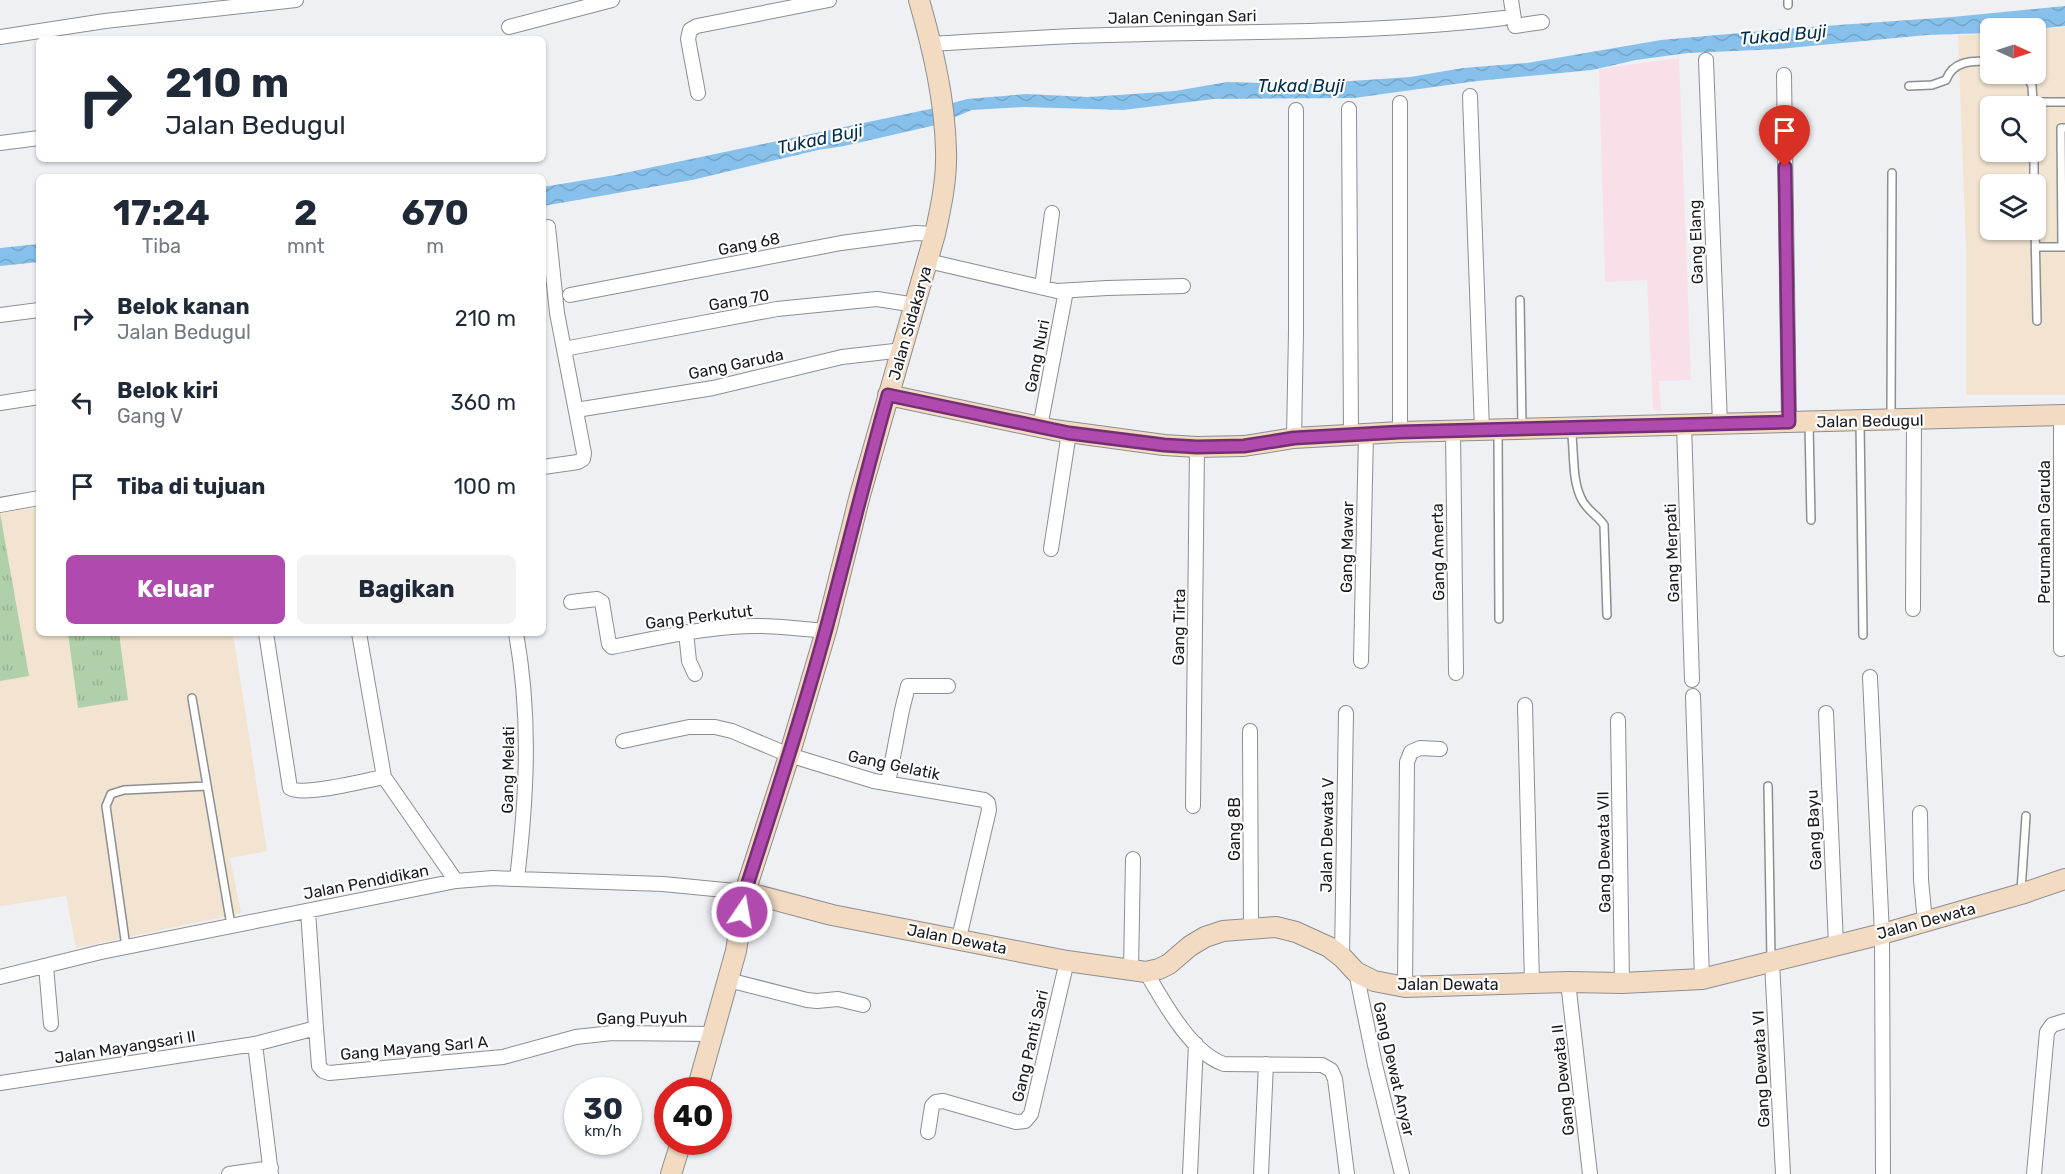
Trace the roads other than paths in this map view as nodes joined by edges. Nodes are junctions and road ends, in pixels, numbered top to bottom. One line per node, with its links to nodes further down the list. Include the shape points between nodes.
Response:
1 (296, 0): 9 (street)
2 (612, 0): 8 (street)
3 (829, 0): 15 (street, via 690,30 688,39)
4 (919, 0): 10 (street, Jalan Sidakarya)
5 (1511, 0): 7 (street, via 1515,26)
6 (1504, 18): 10 (street, Jalan Ceningan Sari, via 1357,29)
7 (1542, 22)
8 (509, 27)
9 (0, 37)
10 (931, 44): 28 (street, Jalan Sidakarya, via 946,152)
11 (1706, 60): 54 (street, Gang Elang)
12 (1980, 63): 14 (lane, via 1959,64 1949,72 1946,81)
13 (1784, 75): 53 (street)
14 (1909, 86)
15 (698, 93)
16 (1470, 96): 59 (street)
17 (2065, 102): 19 (lane)
18 (1400, 103): 61 (street)
19 (2046, 103)
20 (1349, 109): 63 (street, Gang Mawar)
21 (1296, 110): 64 (street)
22 (2065, 128): 31 (lane, via 2061,128)
23 (36, 138): 24 (street)
24 (0, 143)
25 (1892, 173): 50 (lane)
26 (1052, 213): 34 (street)
27 (548, 227): 40 (street)
28 (935, 234): 32 (street, Jalan Sidakarya); 36 (street, Gang 68, via 841,243)
29 (2036, 240): 30 (lane)
30 (2036, 247): 31 (lane); 42 (lane)
31 (2063, 247)
32 (928, 261): 34 (street); 38 (street, Jalan Sidakarya)
33 (1183, 286): 35 (street)
34 (1042, 287): 35 (street)
35 (1066, 291): 56 (street, Gang Nuri)
36 (570, 295)
37 (1520, 300): 58 (lane)
38 (916, 305): 43 (street, Gang 70, via 877,299 777,309); 44 (street, Jalan Sidakarya)
39 (36, 310): 41 (street)
40 (550, 313): 48 (street)
41 (0, 315)
42 (2037, 321)
43 (570, 348)
44 (903, 350): 45 (street, Jalan Sidakarya); 48 (street, Gang Garuda, via 842,357 713,388)
45 (888, 395): 56 (street, Jalan Bedugul); 75 (street, Jalan Sidakarya)
46 (36, 397): 47 (street)
47 (0, 403)
48 (576, 410): 66 (street, via 583,459)
49 (2063, 415): 51 (street, Jalan Bedugul); 81 (street, Perumahan Garuda)
50 (1891, 419): 51 (street, Jalan Bedugul); 52 (street, Jalan Bedugul)
51 (1914, 419): 72 (street)
52 (1860, 420): 53 (street, Jalan Bedugul); 77 (lane)
53 (1799, 422): 54 (street, Jalan Bedugul); 69 (lane)
54 (1720, 423): 55 (street, Jalan Bedugul)
55 (1684, 424): 57 (street, Jalan Bedugul); 86 (street, Gang Merpati)
56 (1040, 427): 62 (street, Jalan Bedugul)
57 (1571, 427): 58 (street, Jalan Bedugul); 73 (lane, via 1578,489 1582,500 1604,525)
58 (1522, 428): 59 (street, Jalan Bedugul)
59 (1490, 429): 60 (street, Jalan Bedugul); 74 (lane)
60 (1453, 431): 61 (street, Jalan Bedugul); 83 (street, Gang Amerta)
61 (1400, 432): 63 (street, Jalan Bedugul)
62 (1069, 433): 65 (street, Jalan Bedugul); 70 (street)
63 (1358, 434): 64 (street, Jalan Bedugul); 82 (street, Gang Mawar)
64 (1294, 438): 65 (street, Jalan Bedugul, via 1244,446)
65 (1197, 447): 102 (street, Gang Tirta)
66 (546, 467)
67 (36, 499): 68 (street)
68 (0, 505)
69 (1811, 520)
70 (1051, 549)
71 (571, 602): 76 (street, Gang Perkutut, via 602,602 612,647)
72 (1913, 609)
73 (1607, 615)
74 (1499, 619)
75 (826, 631): 76 (street, Gang Perkutut, via 761,626); 97 (street, Jalan Sidakarya)
76 (686, 633): 84 (street, via 689,661)
77 (1863, 635)
78 (266, 636): 98 (street, via 290,788 299,792)
79 (360, 636): 98 (street)
80 (516, 636): 106 (street, Gang Melati, via 527,763)
81 (2061, 649)
82 (1361, 661)
83 (1456, 673)
84 (695, 674)
85 (1870, 677): 115 (street)
86 (1692, 680)
87 (948, 686): 99 (street, via 912,684 906,690)
88 (1693, 696): 126 (street)
89 (192, 698): 100 (lane)
90 (1525, 705): 129 (street)
91 (1346, 713): 119 (street, Jalan Dewata V)
92 (1826, 713): 117 (street, Gang Bayu)
93 (1618, 720): 130 (street, Gang Dewata VII)
94 (1250, 731): 114 (street, Gang 8B)
95 (623, 741): 97 (street, via 689,727 715,727)
96 (1440, 749): 131 (street, via 1420,748 1411,752 1407,762)
97 (789, 755): 99 (street, Gang Gelatik); 109 (street, Jalan Sidakarya)
98 (384, 777): 108 (street)
99 (888, 783): 116 (street, Gang Gelatik, via 984,800 990,806)
100 (207, 786): 113 (lane); 118 (lane, via 111,794 106,806)
101 (1768, 786): 121 (lane)
102 (1193, 806)
103 (1920, 813): 112 (street)
104 (2026, 816): 110 (lane)
105 (1133, 860): 123 (street)
106 (517, 879): 108 (street, Jalan Pendidikan); 109 (street, Jalan Pendidikan, via 663,884)
107 (2065, 879): 110 (street, Jalan Dewata)
108 (456, 881): 111 (street, Jalan Pendidikan)
109 (745, 892): 116 (street, Jalan Dewata, via 832,915); 127 (street, Jalan Sidakarya)
110 (2021, 894): 112 (street, Jalan Dewata)
111 (308, 911): 113 (street, Jalan Pendidikan); 135 (street)
112 (1925, 922): 115 (street, Jalan Dewata)
113 (231, 926): 118 (street, Jalan Pendidikan)
114 (1251, 928): 119 (street, Jalan Dewata, via 1276,927 1296,932); 123 (street, Jalan Dewata, via 1205,937 1160,969)
115 (1882, 934): 117 (street, Jalan Dewata); 154 (street)
116 (959, 938): 120 (street, Jalan Dewata)
117 (1836, 945): 121 (street, Jalan Dewata)
118 (126, 947): 122 (street, Jalan Pendidikan)
119 (1342, 957): 124 (street, Jalan Dewata)
120 (1067, 961): 123 (street, Jalan Dewata); 143 (street, Gang Panti Sari, via 1031,1114 1025,1121 1016,1122 936,1102)
121 (1772, 962): 126 (street, Jalan Dewata); 153 (street, Gang Dewata VI)
122 (46, 966): 125 (street, Jalan Pendidikan); 134 (street)
123 (1138, 971): 138 (street)
124 (1356, 972): 131 (street, Jalan Dewata, via 1374,981); 151 (street, Gang Dewat Anyar)
125 (0, 977)
126 (1702, 979): 130 (street, Jalan Dewata)
127 (728, 980): 132 (street, via 807,1000 838,999); 136 (street, Jalan Sidakarya)
128 (1568, 982): 129 (street, Jalan Dewata); 130 (street, Jalan Dewata); 152 (street, Gang Dewata II)
129 (1532, 983): 131 (street, Jalan Dewata)
130 (1622, 983)
131 (1405, 987)
132 (863, 1005)
133 (2065, 1021): 155 (street, via 2052,1024 2047,1032)
134 (51, 1024)
135 (316, 1028): 137 (street, Jalan Mayangsari II); 139 (street, Gang Mayang SarI A, via 320,1066 329,1073)
136 (713, 1034): 139 (street, Gang Puyuh, via 612,1032 585,1035); 141 (street, Jalan Sidakarya)
137 (255, 1044): 142 (street, Jalan Mayangsari II); 145 (street)
138 (1196, 1044): 140 (street, via 1205,1055 1224,1064); 148 (street)
139 (503, 1057)
140 (1266, 1064): 149 (street); 150 (street, via 1322,1065 1331,1070)
141 (701, 1077)
142 (0, 1083)
143 (928, 1132)
144 (677, 1155): 147 (street)
145 (271, 1171): 146 (street)
146 (229, 1174)
147 (671, 1174)
148 (1190, 1174)
149 (1261, 1174)
150 (1347, 1174)
151 (1402, 1174)
152 (1590, 1174)
153 (1783, 1174)
154 (1883, 1174)
155 (2034, 1174)

